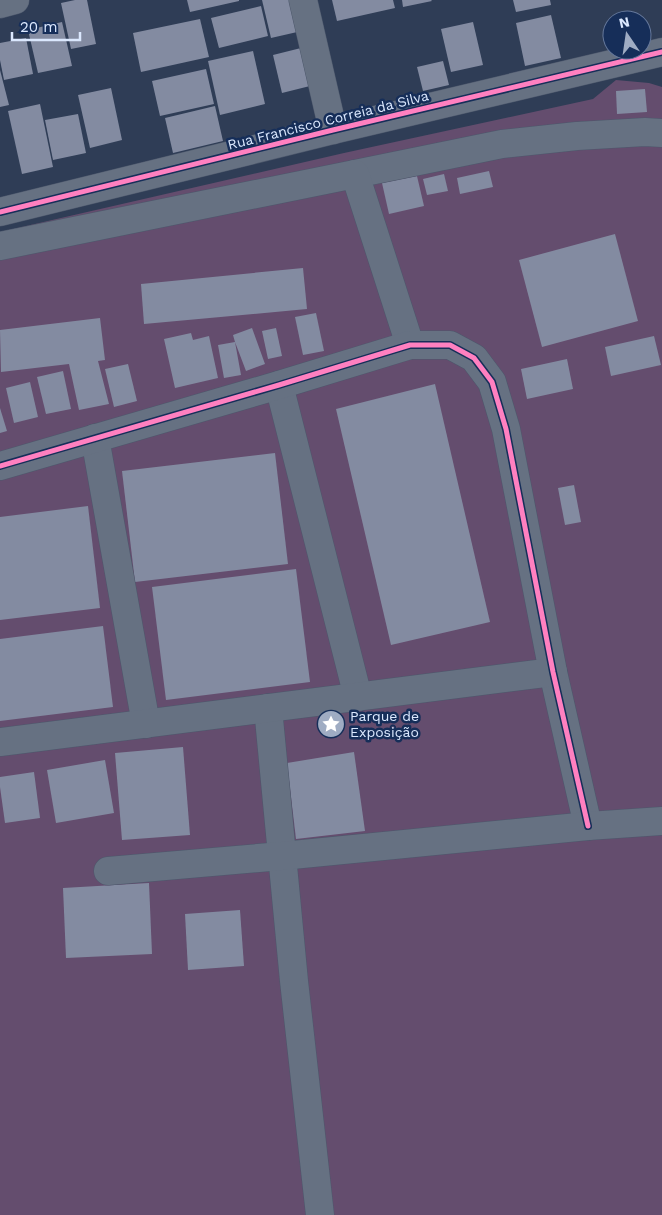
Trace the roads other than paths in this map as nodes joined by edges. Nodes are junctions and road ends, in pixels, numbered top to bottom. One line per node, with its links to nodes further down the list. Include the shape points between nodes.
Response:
1 (15, 0): 3 (street)
2 (303, 0): 6 (street)
3 (0, 4)
4 (631, 60): 5 (street); 6 (street, Rua Francisco Correia da Silva)
5 (662, 66)
6 (333, 130): 9 (street, Rua Francisco Correia da Silva)
7 (662, 132): 8 (street, via 502,144)
8 (354, 174): 10 (street); 11 (street)
9 (0, 212)
10 (0, 246)
11 (410, 346): 12 (street); 15 (street, via 450,346 474,358 492,382 506,429)
12 (279, 385): 13 (street); 16 (street)
13 (95, 438): 14 (street); 18 (street)
14 (0, 466)
15 (553, 672): 16 (street); 21 (street)
16 (358, 697): 17 (street)
17 (268, 708): 18 (street); 22 (street)
18 (146, 724): 19 (street)
19 (0, 742)
20 (662, 821): 21 (street)
21 (588, 826): 22 (street)
22 (282, 856): 23 (street); 24 (street)
23 (108, 871)
24 (320, 1215)

